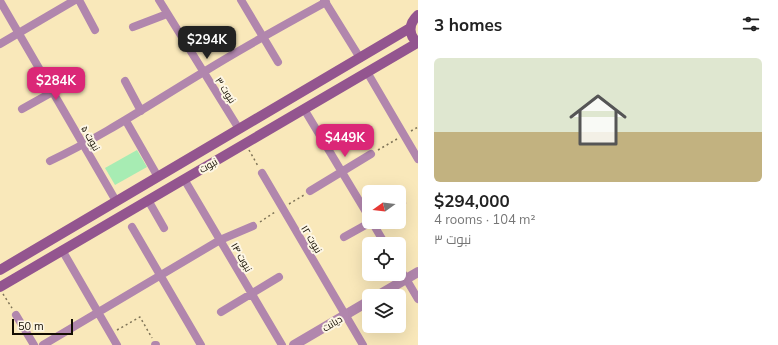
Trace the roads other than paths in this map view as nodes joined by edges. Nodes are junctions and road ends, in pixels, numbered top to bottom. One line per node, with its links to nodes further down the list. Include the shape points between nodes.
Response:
1 (75, 0): 12 (street)
2 (79, 0): 11 (street)
3 (159, 0): 7 (street, نبوت ۳)
4 (242, 0): 13 (street)
5 (0, 1): 12 (street, نبوت ۵)
6 (325, 1): 13 (street); 16 (street)
7 (167, 14): 9 (street); 18 (street, نبوت ۳)
8 (418, 15): 10 (main road)
9 (133, 27)
10 (410, 28): 14 (main road, via 412,37); 16 (main road, نبوت)
11 (95, 30)
12 (18, 33): 15 (street); 22 (street, نبوت ۵)
13 (264, 37): 17 (street); 18 (street)
14 (418, 43): 19 (main road, نبوت)
15 (0, 44)
16 (360, 58): 23 (main road, نبوت)
17 (278, 62)
18 (202, 72): 26 (street); 28 (street, نبوت ۳)
19 (367, 72): 25 (main road, نبوت); 31 (street)
20 (82, 76): 22 (street)
21 (125, 81): 26 (street)
22 (52, 91): 24 (street); 29 (street, نبوت ۵)
23 (296, 96): 25 (main road); 28 (main road, نبوت)
24 (22, 109)
25 (304, 109): 33 (street); 36 (main road, نبوت)
26 (141, 111): 27 (street)
27 (126, 121): 29 (street); 35 (street)
28 (239, 129): 35 (main road, نبوت)
29 (84, 145): 32 (street); 39 (street, نبوت ۵)
30 (371, 154): 33 (street)
31 (418, 159)
32 (50, 161)
33 (342, 172): 37 (street); 40 (street)
34 (262, 173): 63 (street, نبوت ۱۲)
35 (158, 177): 39 (main road, نبوت)
36 (184, 179): 38 (main road, نبوت); 47 (street, نبوت ۱۴)
37 (310, 191)
38 (148, 200): 44 (street); 48 (main road, نبوت)
39 (116, 201): 46 (main road, نبوت)
40 (362, 205)
41 (253, 226): 47 (street)
42 (362, 227): 45 (street)
43 (132, 228): 51 (street)
44 (164, 228)
45 (344, 237)
46 (56, 238): 48 (main road); 49 (main road, نبوت)
47 (220, 240): 51 (street); 57 (street, نبوت ۱۴)
48 (62, 250): 55 (main road, نبوت); 61 (street)
49 (0, 270)
50 (418, 272): 53 (street)
51 (161, 276): 61 (street); 67 (street)
52 (279, 277): 57 (street)
53 (406, 279): 58 (street)
54 (403, 281): 56 (street)
55 (0, 288)
56 (389, 289)
57 (252, 294): 60 (street); 68 (street, نبوت ۱۴)
58 (418, 299)
59 (362, 305): 63 (street, دیانت)
60 (221, 312)
61 (98, 314): 65 (street); 66 (street)
62 (16, 315): 64 (street)
63 (345, 315): 69 (street, دیانت); 70 (street, نبوت ۱۲)
64 (34, 345)
65 (43, 345)
66 (117, 345)
67 (201, 345)
68 (282, 345)
69 (294, 345)
70 (363, 345)

